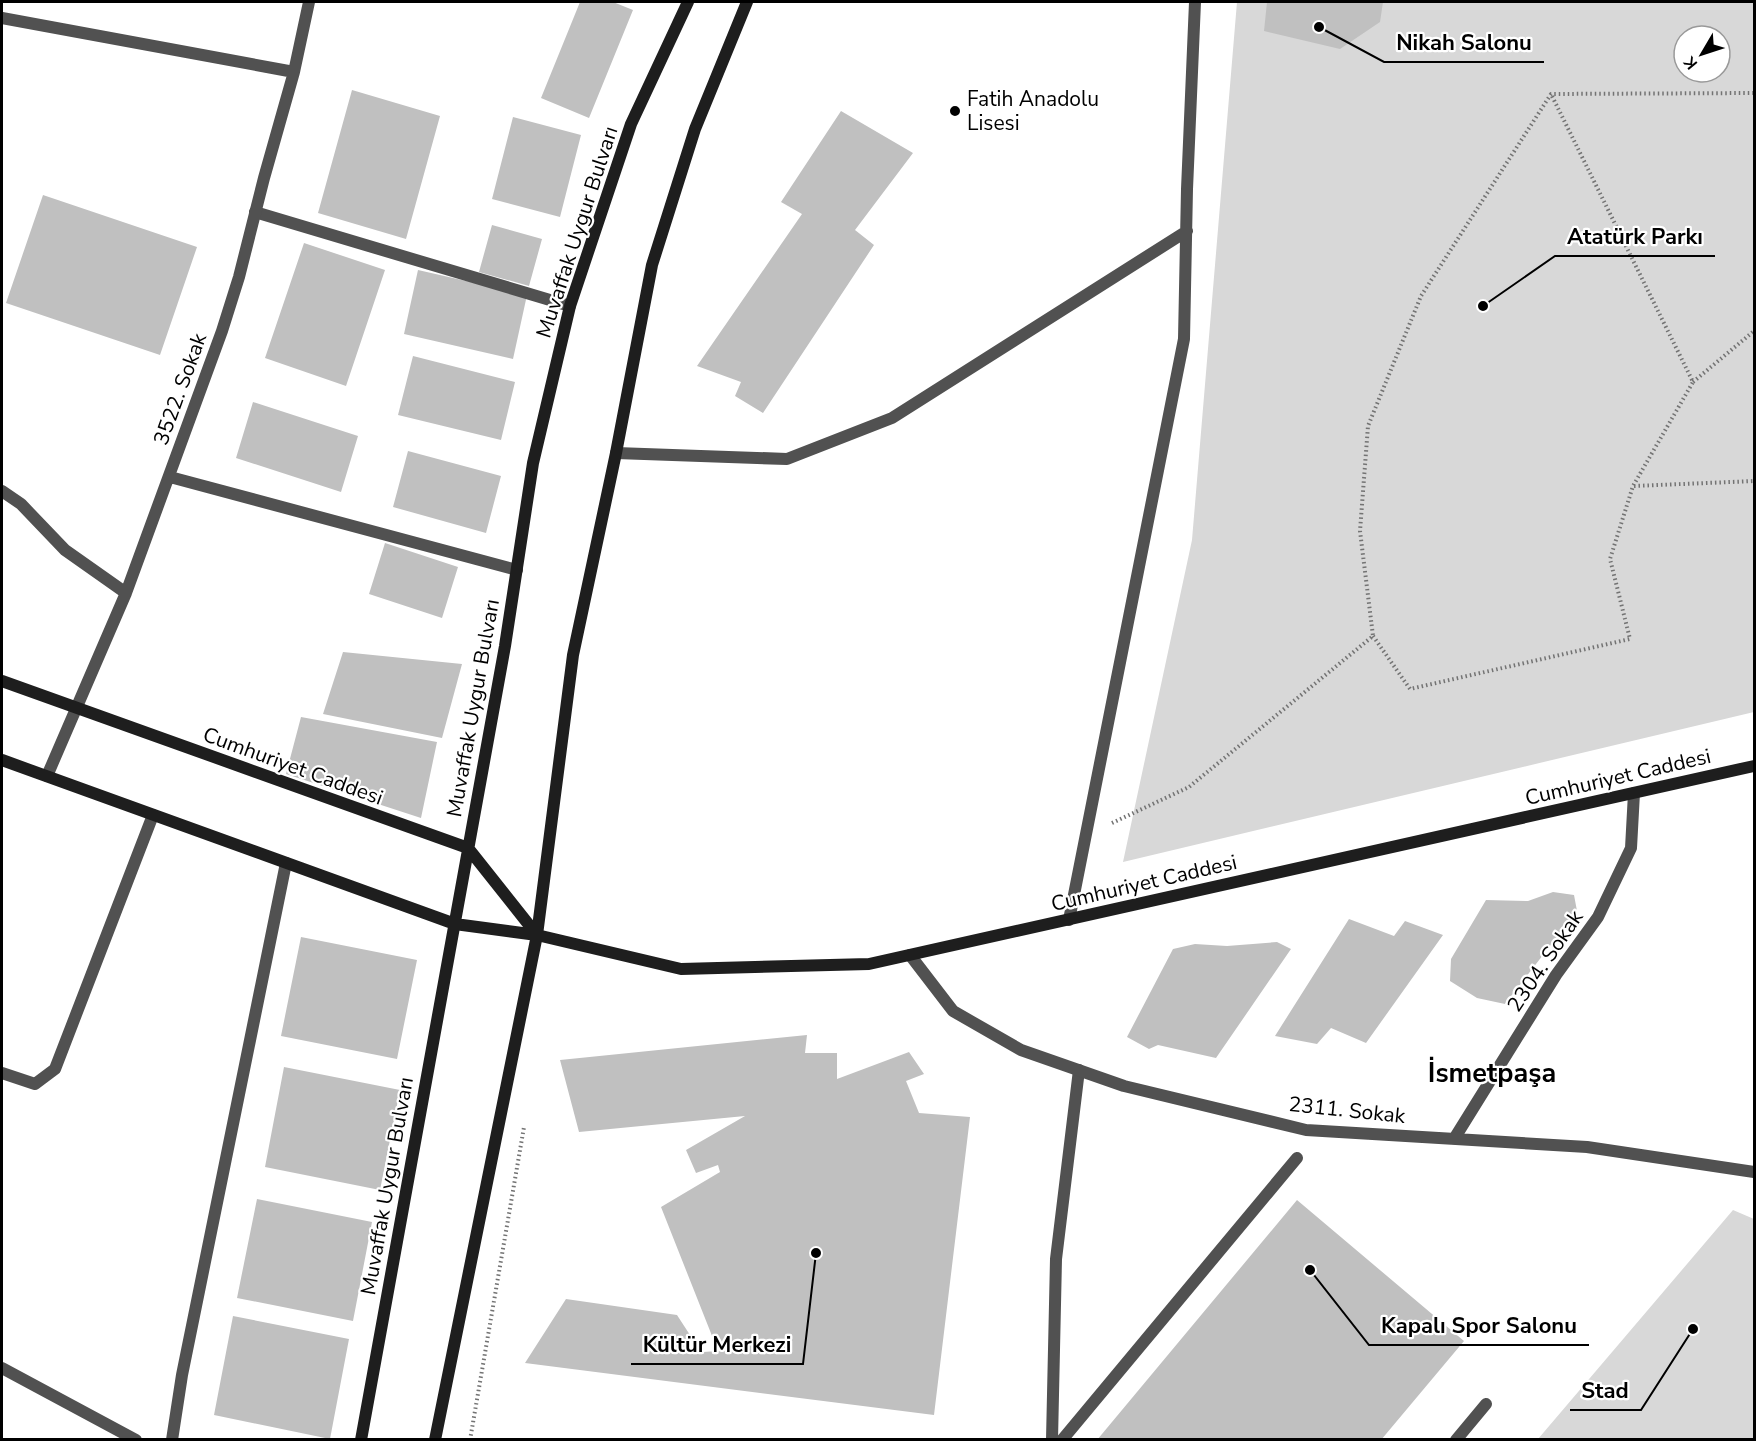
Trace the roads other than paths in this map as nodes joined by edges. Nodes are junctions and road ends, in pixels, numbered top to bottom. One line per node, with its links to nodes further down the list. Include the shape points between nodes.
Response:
1 (309, 2): 6 (street, 3522. Sokak)
2 (688, 2): 9 (main road, Muvaffak Uygur Bulvarı, via 631,124)
3 (747, 2): 10 (main road, via 695,129 652,265)
4 (1195, 2): 8 (street)
5 (2, 18): 6 (street)
6 (294, 72): 7 (street, 3522. Sokak)
7 (255, 212): 9 (street); 11 (street, 3522. Sokak, via 222,331)
8 (1186, 231): 10 (street, via 892,418 787,459); 24 (street, via 1184,339)
9 (570, 306): 13 (main road, Muvaffak Uygur Bulvarı, via 533,463)
10 (616, 453): 26 (main road, via 573,655)
11 (170, 477): 13 (street); 14 (street, 3522. Sokak)
12 (2, 491): 14 (street, via 21,504 65,550)
13 (517, 570): 22 (main road, Muvaffak Uygur Bulvarı)
14 (126, 593): 16 (street, 3522. Sokak)
15 (2, 681): 16 (main road, Cumhuriyet Caddesi)
16 (76, 709): 19 (street, 3522. Sokak); 22 (main road, Cumhuriyet Caddesi)
17 (2, 760): 19 (main road, Cumhuriyet Caddesi)
18 (1755, 766): 20 (main road, Cumhuriyet Caddesi)
19 (47, 776): 21 (main road, Cumhuriyet Caddesi)
20 (1634, 793): 24 (main road, Cumhuriyet Caddesi); 30 (street, 2304. Sokak, via 1631,848 1598,917 1556,975)
21 (153, 815): 23 (main road, Cumhuriyet Caddesi); 29 (street, via 55,1069 35,1084)
22 (468, 848): 25 (main road, Muvaffak Uygur Bulvarı); 26 (main road)
23 (286, 863): 25 (main road, Cumhuriyet Caddesi); 36 (street)
24 (1069, 920): 27 (main road, Cumhuriyet Caddesi)
25 (455, 924): 26 (main road, Cumhuriyet Caddesi); 37 (main road, Muvaffak Uygur Bulvarı)
26 (537, 935): 27 (main road, Cumhuriyet Caddesi, via 681,969 869,964); 38 (main road)
27 (910, 956): 28 (street, 2311. Sokak, via 953,1011 1022,1050)
28 (1079, 1070): 30 (street, 2311. Sokak, via 1124,1086 1306,1130); 39 (street, via 1056,1259)
29 (2, 1073)
30 (1454, 1139): 32 (street, 2311. Sokak, via 1587,1147)
31 (1297, 1158): 40 (street)
32 (1753, 1167)
33 (2, 1368): 35 (street)
34 (1486, 1404): 41 (street)
35 (136, 1440)
36 (172, 1440)
37 (361, 1440)
38 (435, 1440)
39 (1052, 1440)
40 (1062, 1440)
41 (1456, 1440)

